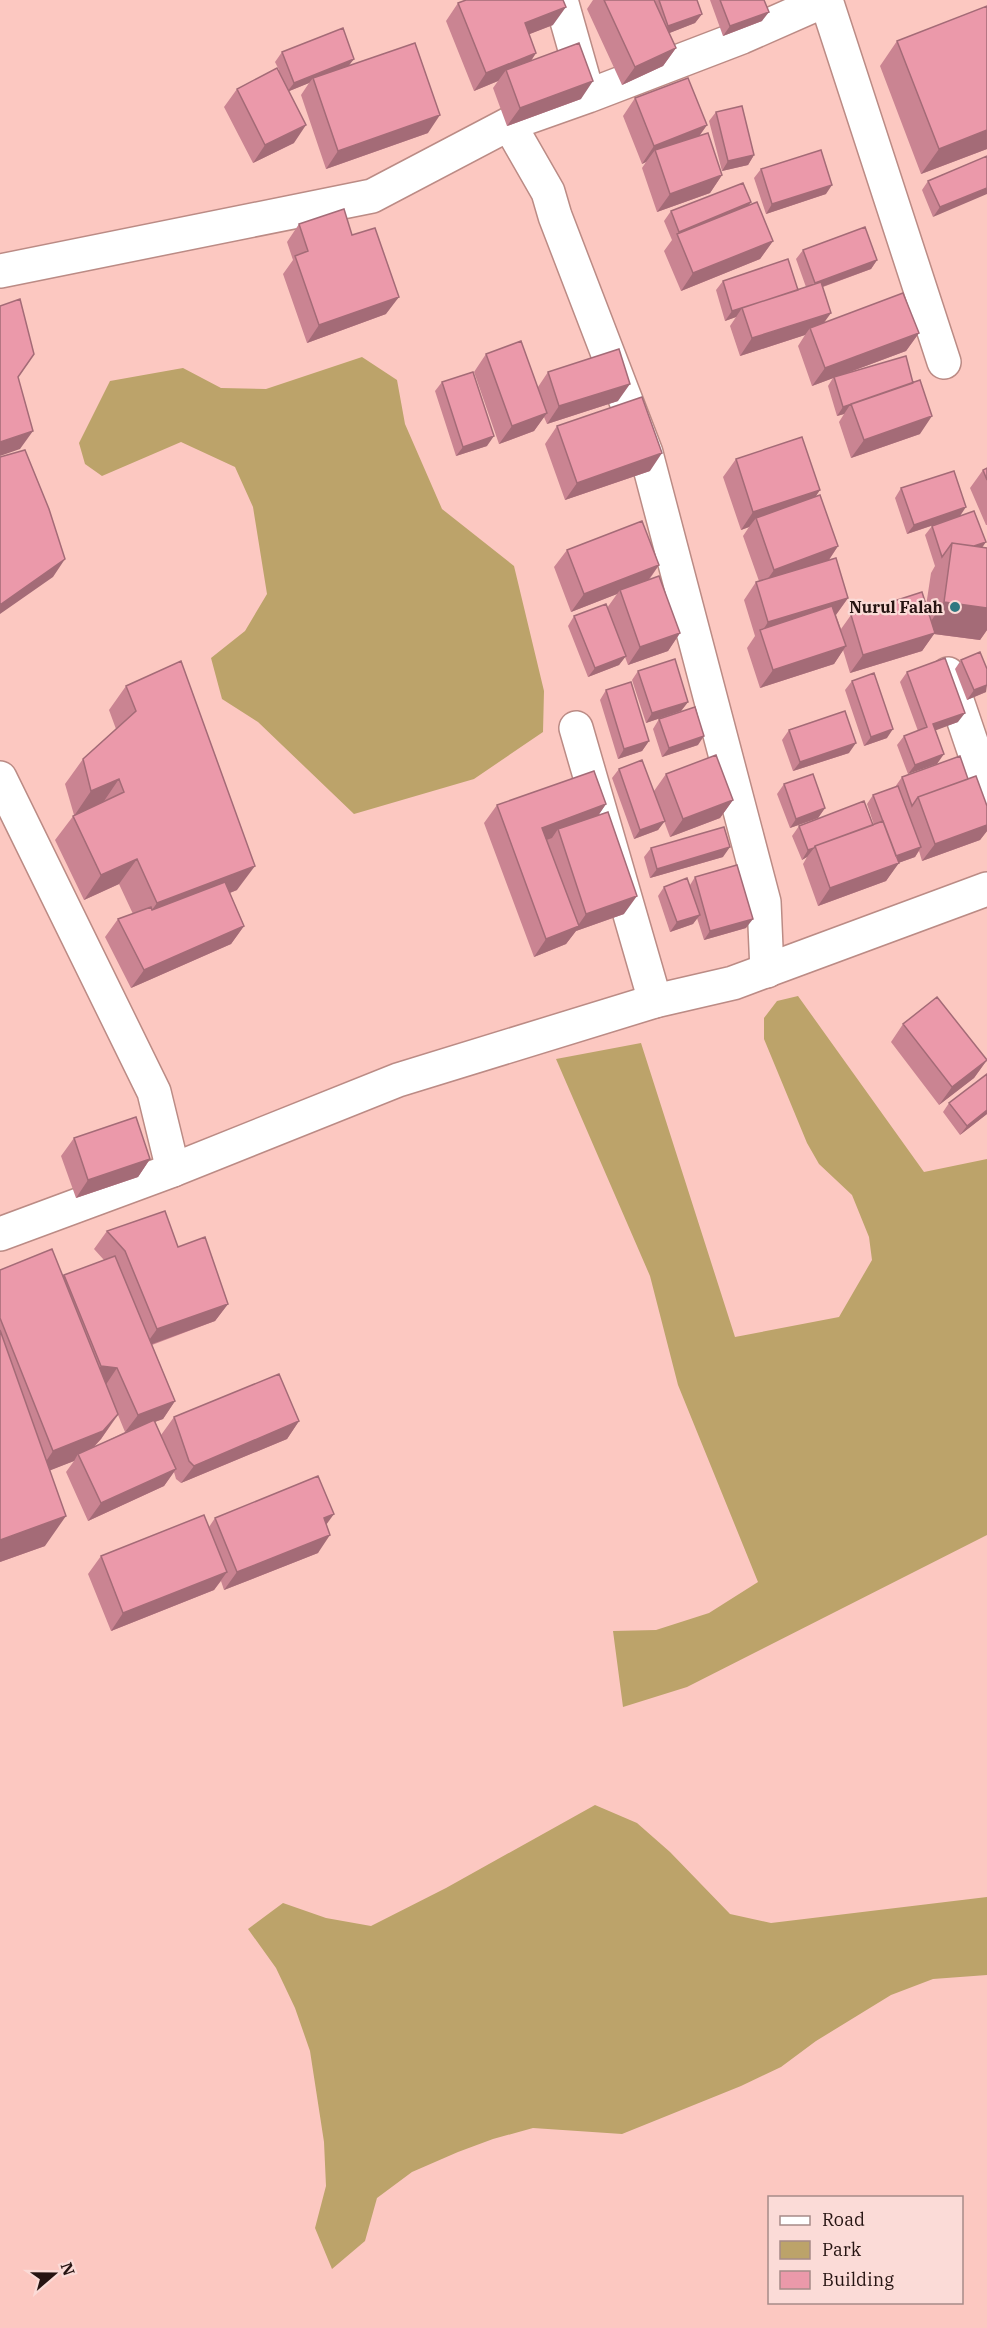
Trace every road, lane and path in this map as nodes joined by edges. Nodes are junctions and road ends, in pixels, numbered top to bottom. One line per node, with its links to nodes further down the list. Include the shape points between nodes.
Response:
1 (561, 0): 3 (street)
2 (826, 0): 3 (street); 6 (street)
3 (588, 96): 4 (street)
4 (509, 124): 5 (street, via 372,196); 12 (street, via 548,192 646,453 764,902)
5 (0, 271)
6 (944, 362)
7 (946, 670): 10 (street)
8 (576, 728): 13 (street)
9 (0, 778): 14 (street, via 154,1092)
10 (987, 789)
11 (987, 889): 12 (street)
12 (767, 971): 13 (street)
13 (655, 1001): 14 (street, via 398,1080)
14 (173, 1170): 15 (street)
15 (0, 1234)

